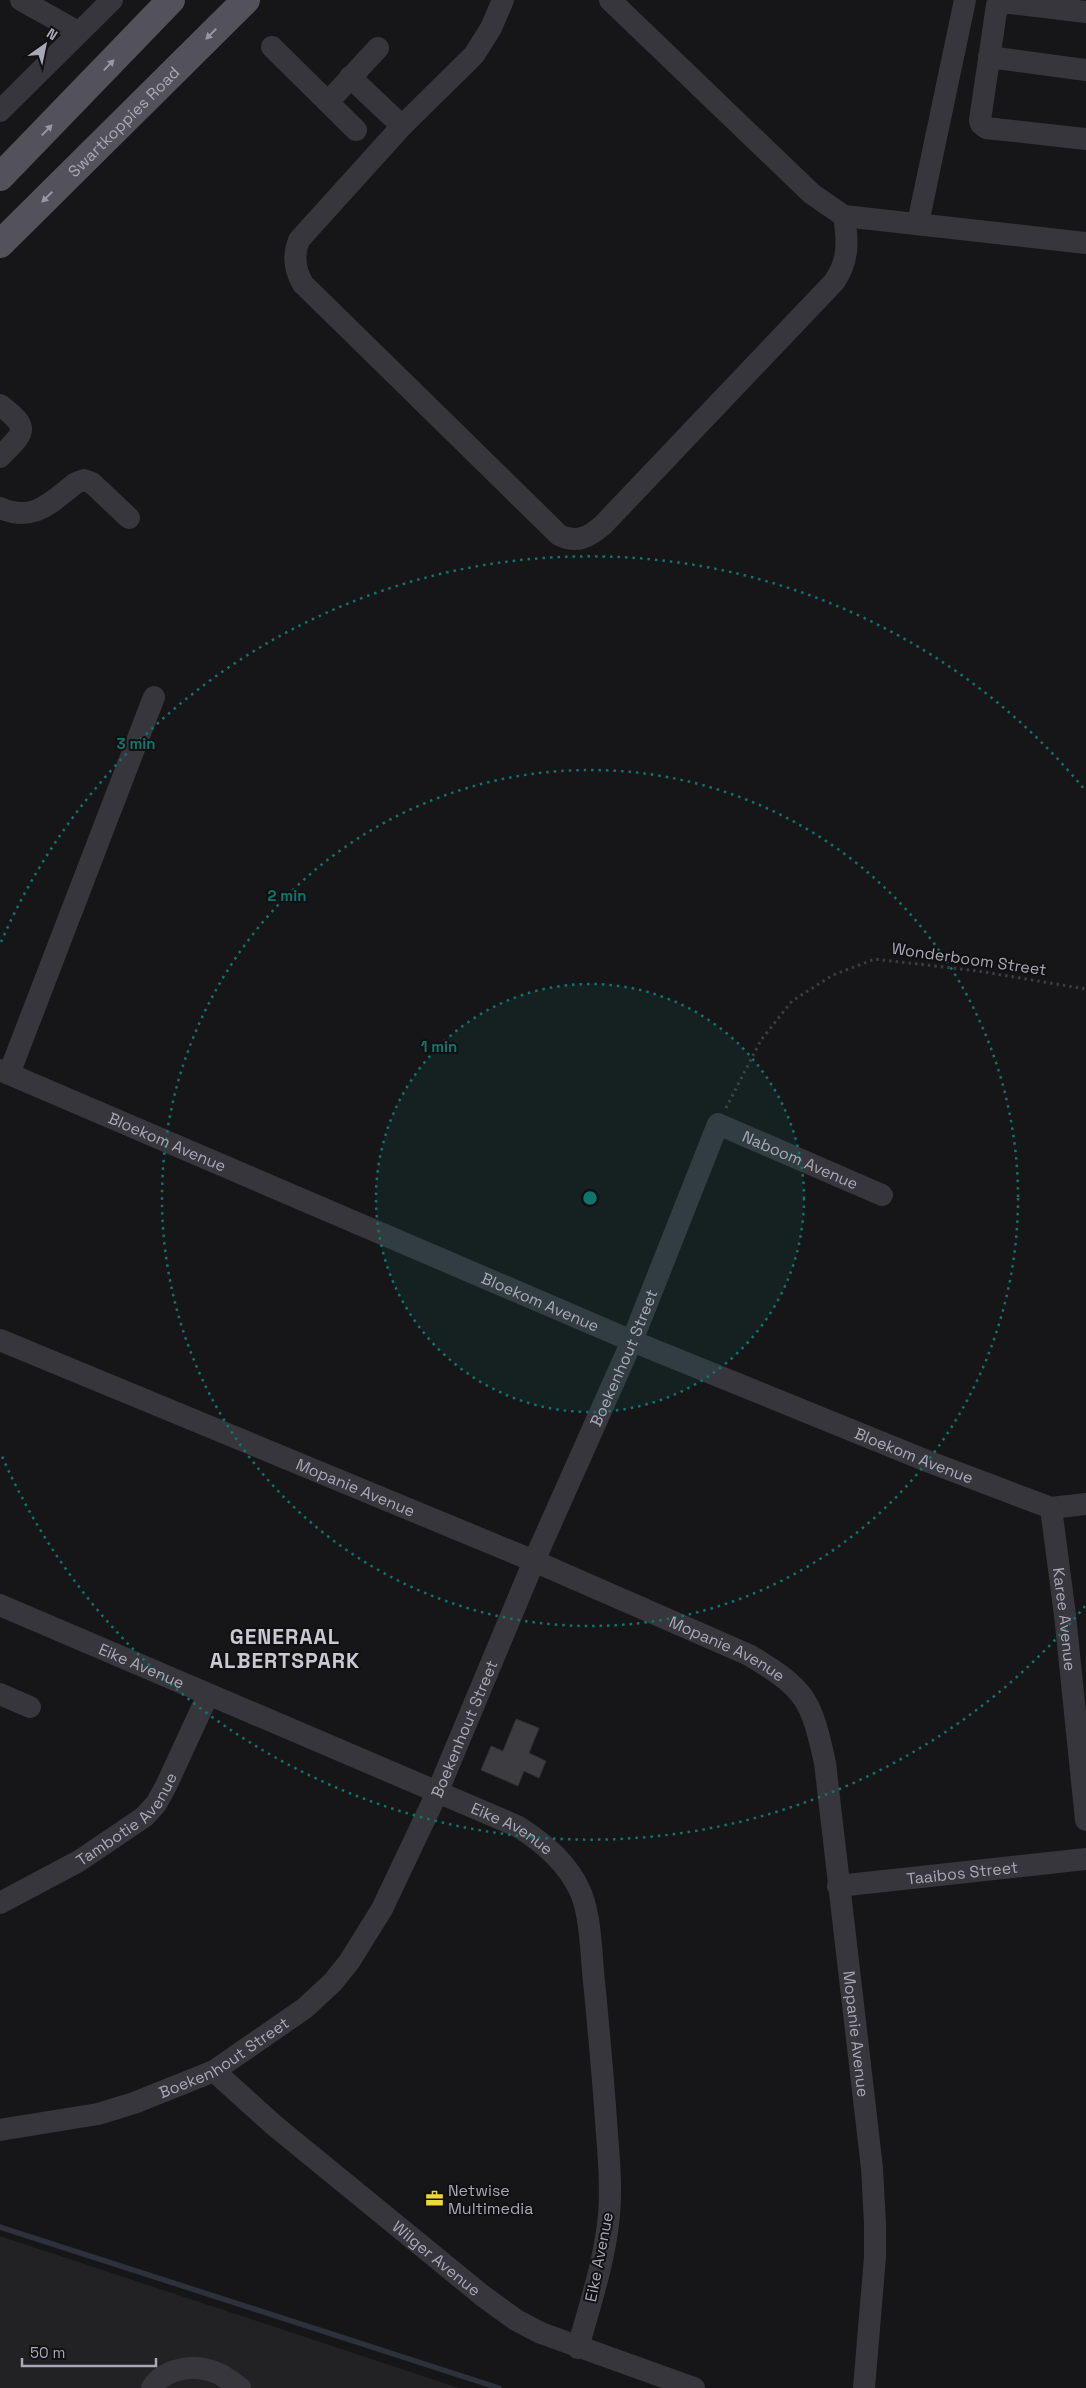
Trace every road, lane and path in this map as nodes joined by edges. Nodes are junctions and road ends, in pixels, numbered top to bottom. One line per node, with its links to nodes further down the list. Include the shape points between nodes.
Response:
1 (21, 0): 9 (street)
2 (112, 0): 9 (street)
3 (171, 0): 20 (main road, one-way to 3)
4 (246, 0): 23 (main road, Swartkoppies Road, one-way to 23)
5 (503, 0): 17 (street, via 474,55)
6 (610, 0): 21 (street, via 812,194)
7 (965, 0): 22 (street)
8 (1086, 12): 12 (street, via 1001,2 996,10)
9 (78, 32): 16 (street)
10 (272, 47): 15 (street)
11 (378, 48): 14 (street)
12 (989, 57): 13 (street); 19 (street, via 981,124 986,128)
13 (1086, 70)
14 (350, 77): 15 (street); 17 (street)
15 (328, 102): 18 (street)
16 (0, 111)
17 (402, 126): 21 (street, via 299,240 295,250 298,277 559,535 568,539 590,536 603,525 834,282 842,270 848,240)
18 (356, 130)
19 (1086, 139)
20 (0, 177)
21 (844, 216): 22 (street)
22 (918, 223): 24 (street)
23 (0, 244)
24 (1086, 244)
25 (0, 405): 26 (street, via 19,419 22,427 20,436)
26 (0, 457)
27 (0, 508): 28 (street, via 11,512 36,512 84,480 92,483)
28 (129, 518)
29 (154, 697): 31 (street)
30 (1086, 989): 32 (path, Wonderboom Street, via 978,971 875,959 842,972 792,1001 761,1040)
31 (4, 1072): 35 (street, Bloekom Avenue)
32 (718, 1124): 33 (street, Naboom Avenue); 35 (street, Boekenhout Street)
33 (882, 1195)
34 (0, 1340): 38 (street, Mopanie Avenue)
35 (632, 1340): 37 (street, Bloekom Avenue, via 918,1458); 38 (street, Boekenhout Street)
36 (1086, 1504): 37 (street, Bloekom Avenue)
37 (1051, 1508): 44 (street, Karee Avenue)
38 (534, 1561): 43 (street, Boekenhout Street); 46 (street, Mopanie Avenue, via 749,1655 795,1686 816,1720 825,1763)
39 (0, 1605): 41 (street, Eike Avenue)
40 (0, 1694): 42 (street)
41 (208, 1695): 43 (street, Eike Avenue); 47 (street, Tambotie Avenue, via 166,1786 144,1817 79,1861)
42 (30, 1707)
43 (437, 1793): 48 (street, Boekenhout Street, via 382,1909 362,1944 333,1982 305,2008); 50 (street, Eike Avenue, via 517,1826 537,1838 556,1854 581,1894 600,2038 610,2165 609,2214 600,2271)
44 (1086, 1820)
45 (1086, 1859): 46 (street, Taaibos Street)
46 (838, 1886): 54 (street, Mopanie Avenue, via 861,2070 875,2223)
47 (0, 1904)
48 (214, 2071): 49 (street, Boekenhout Street, via 98,2114); 50 (street, Wilger Avenue, via 275,2126 483,2296 516,2320)
49 (0, 2130)
50 (578, 2348): 53 (street, Wilger Avenue)
51 (152, 2388): 52 (street, via 172,2372 187,2368 218,2373)
52 (240, 2388)
53 (694, 2388)
54 (864, 2388)

